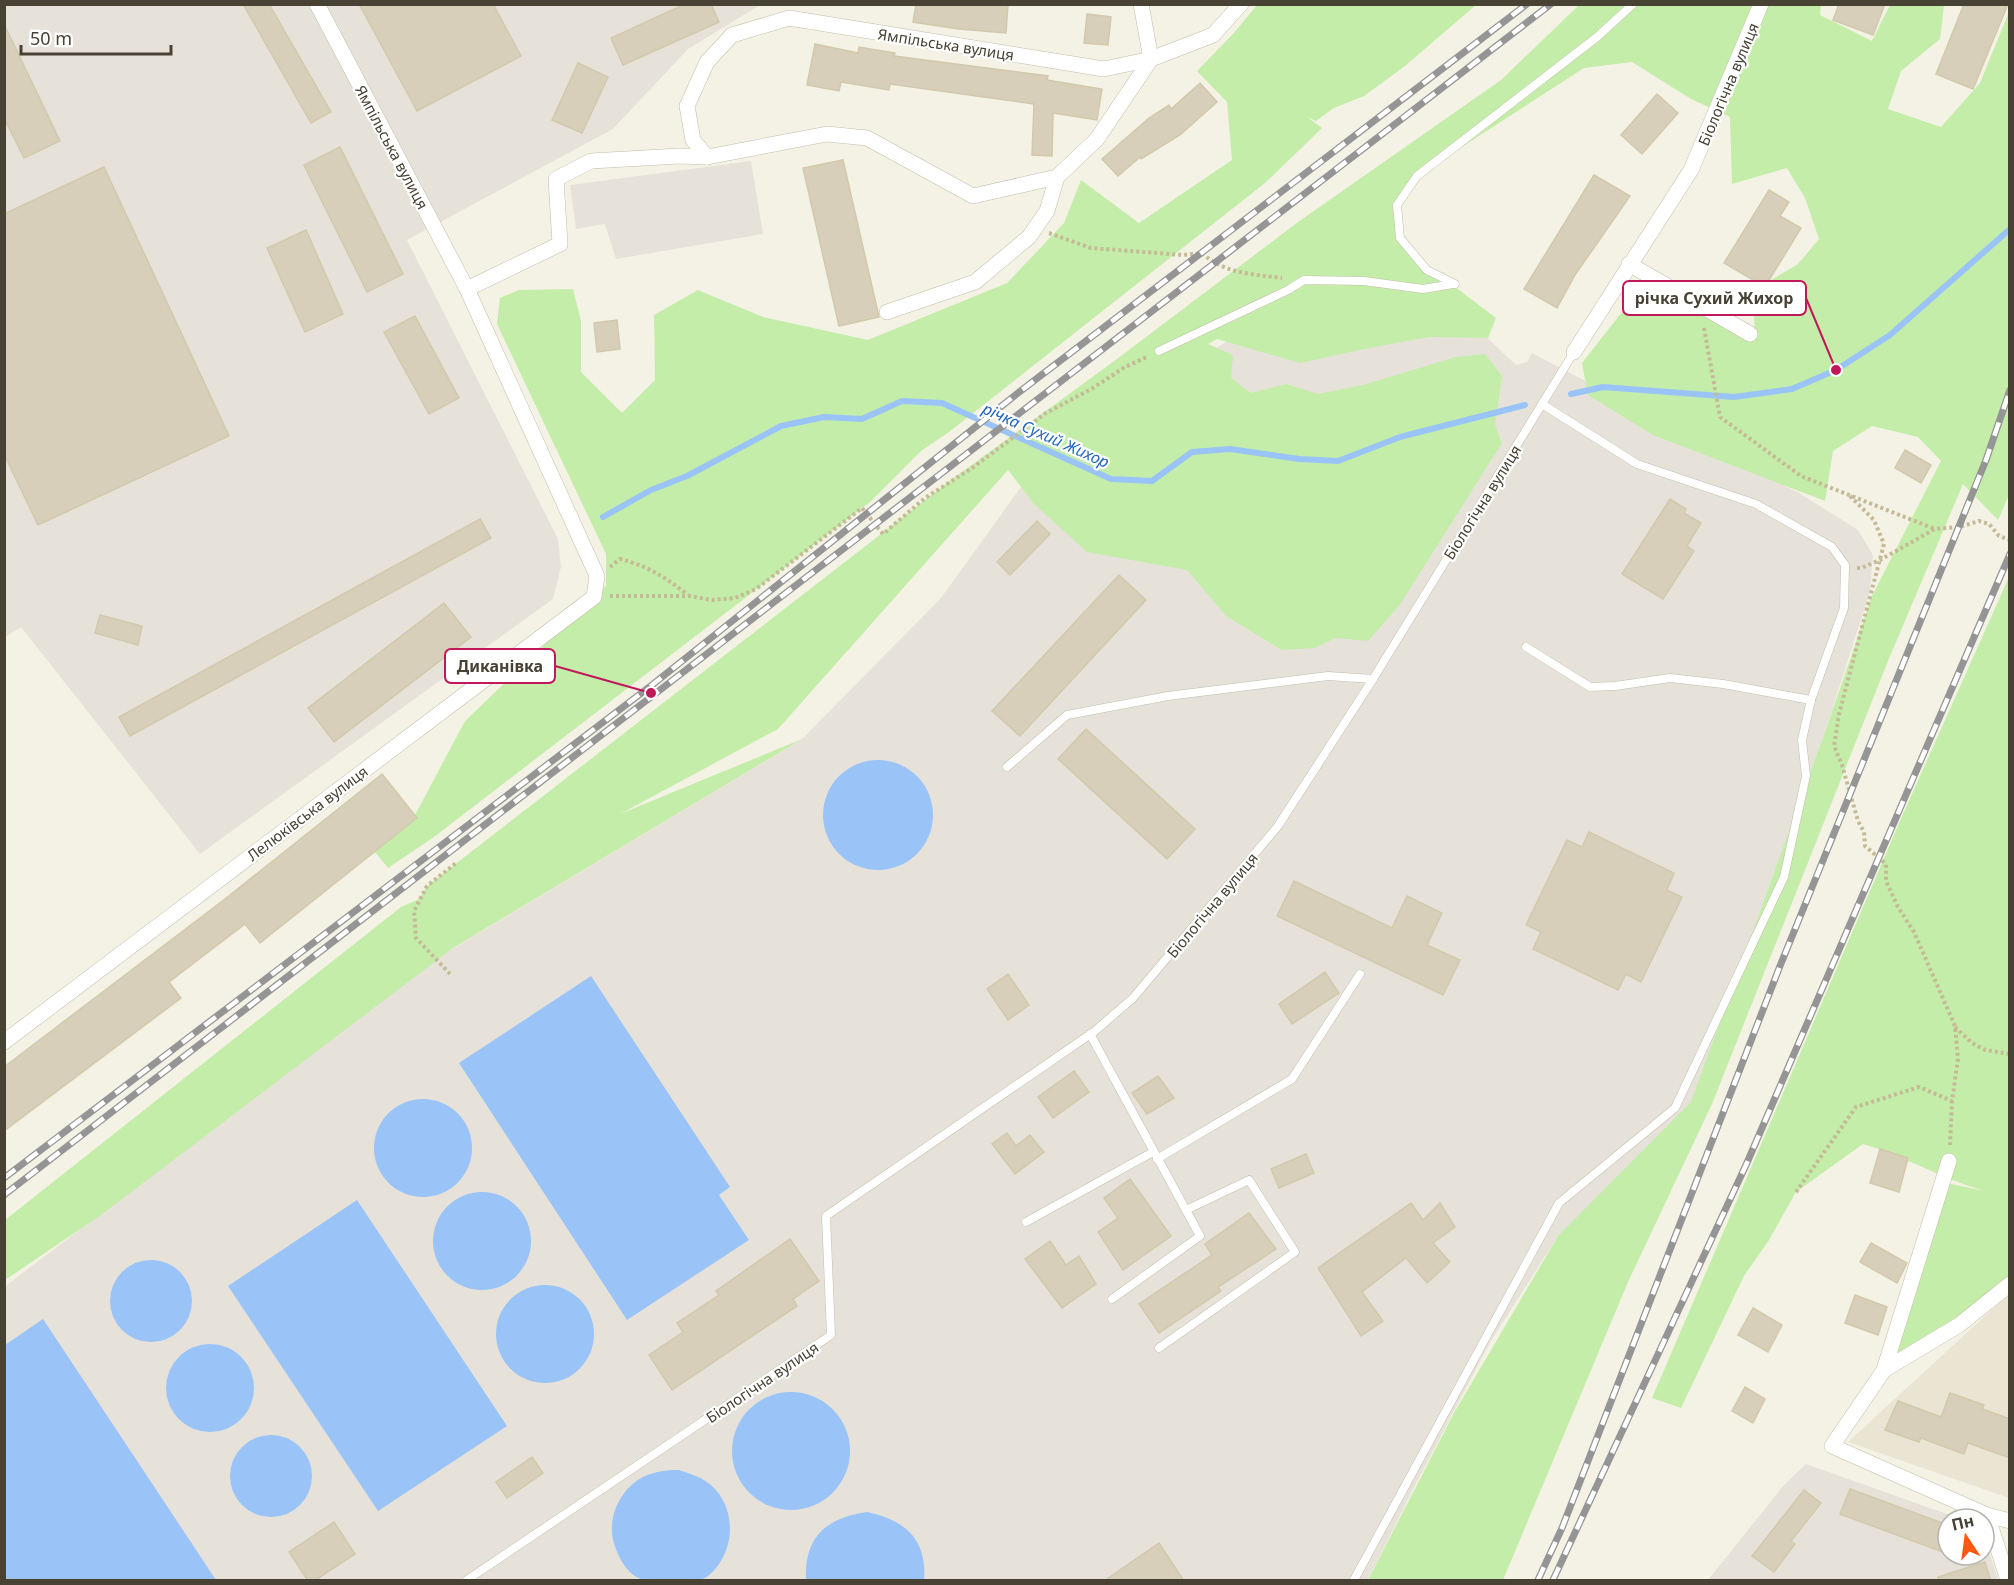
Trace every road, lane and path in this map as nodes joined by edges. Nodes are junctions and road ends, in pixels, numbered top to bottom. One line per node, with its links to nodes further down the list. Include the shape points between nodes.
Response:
1 (317, 4): 12 (street, Ямпільська вулиця)
2 (1141, 4): 6 (street)
3 (1241, 4): 6 (street, Ямпільська вулиця, via 1213,35)
4 (1633, 4): 11 (lane, via 1597,37 1417,176 1397,205 1400,238 1427,270 1455,284 1423,289 1364,281)
5 (1761, 4): 10 (street, Біологічна вулиця, via 1691,170)
6 (1152, 59): 7 (street, Ямпільська вулиця, via 1104,69 789,18 732,35 707,62 687,106 693,141); 8 (street, via 1096,139)
7 (707, 157): 8 (street, via 827,134 867,138 973,196); 12 (street, via 591,160 556,179 560,244)
8 (1057, 177): 14 (street, via 1047,211 1029,237 975,282)
9 (1046, 232): 11 (path, via 1091,248 1202,253 1213,263 1236,273)
10 (1629, 264): 13 (street); 17 (street, Біологічна вулиця)
11 (1304, 280): 16 (lane)
12 (467, 289): 24 (street, Ямпільська вулиця)
13 (1701, 306): 15 (street); 19 (path, via 1720,417 1801,476)
14 (887, 312)
15 (1750, 334)
16 (1159, 351): 25 (path, via 1055,408 925,498 883,534 862,508 756,589 735,598)
17 (1574, 352): 18 (lane, Біологічна вулиця)
18 (1542, 404): 23 (lane, via 1637,464 1756,504 1832,547); 28 (lane, Біологічна вулиця)
19 (1850, 496): 20 (path); 22 (path, via 1874,520 1884,544)
20 (1935, 529): 21 (path, via 1979,521); 22 (path)
21 (2010, 540)
22 (1880, 560): 23 (path, via 1861,568); 34 (path, via 1834,746 1864,832 1865,846 1886,864 1887,880 1898,907 1914,932)
23 (1845, 566): 29 (lane, via 1844,608)
24 (597, 576): 25 (path, via 620,559 642,564); 26 (street)
25 (689, 596): 26 (path)
26 (594, 597): 36 (street, Лелюківська вулиця)
27 (1526, 647): 29 (lane, via 1590,687 1670,678)
28 (1373, 679): 30 (lane, via 1328,676 1168,696 1067,715); 35 (lane, Біологічна вулиця, via 1278,826 1133,998)
29 (1811, 700): 51 (lane, via 1802,740 1806,776 1784,877 1675,1108 1560,1203)
30 (1007, 767)
31 (456, 864): 32 (path, via 427,886 414,911 416,938)
32 (450, 974)
33 (1360, 974): 39 (lane, via 1292,1079)
34 (1955, 1026): 37 (path, via 1984,1050); 38 (path, via 1958,1059)
35 (1090, 1034): 39 (lane); 50 (lane, Біологічна вулиця, via 826,1216 831,1335)
36 (4, 1042)
37 (2010, 1054)
38 (1952, 1101): 40 (path); 41 (path, via 1919,1087 1856,1107)
39 (1155, 1155): 42 (lane); 43 (lane)
40 (1949, 1161): 47 (street)
41 (1796, 1192)
42 (1186, 1210): 45 (lane, via 1200,1236); 46 (lane, via 1249,1180 1295,1252)
43 (1026, 1222)
44 (2010, 1284): 47 (street, via 1959,1325)
45 (1112, 1299)
46 (1159, 1348)
47 (1884, 1370): 48 (street, via 1832,1446)
48 (1969, 1507)
49 (1996, 1543): 52 (street)
50 (466, 1581)
51 (1354, 1581)
52 (2008, 1581)

